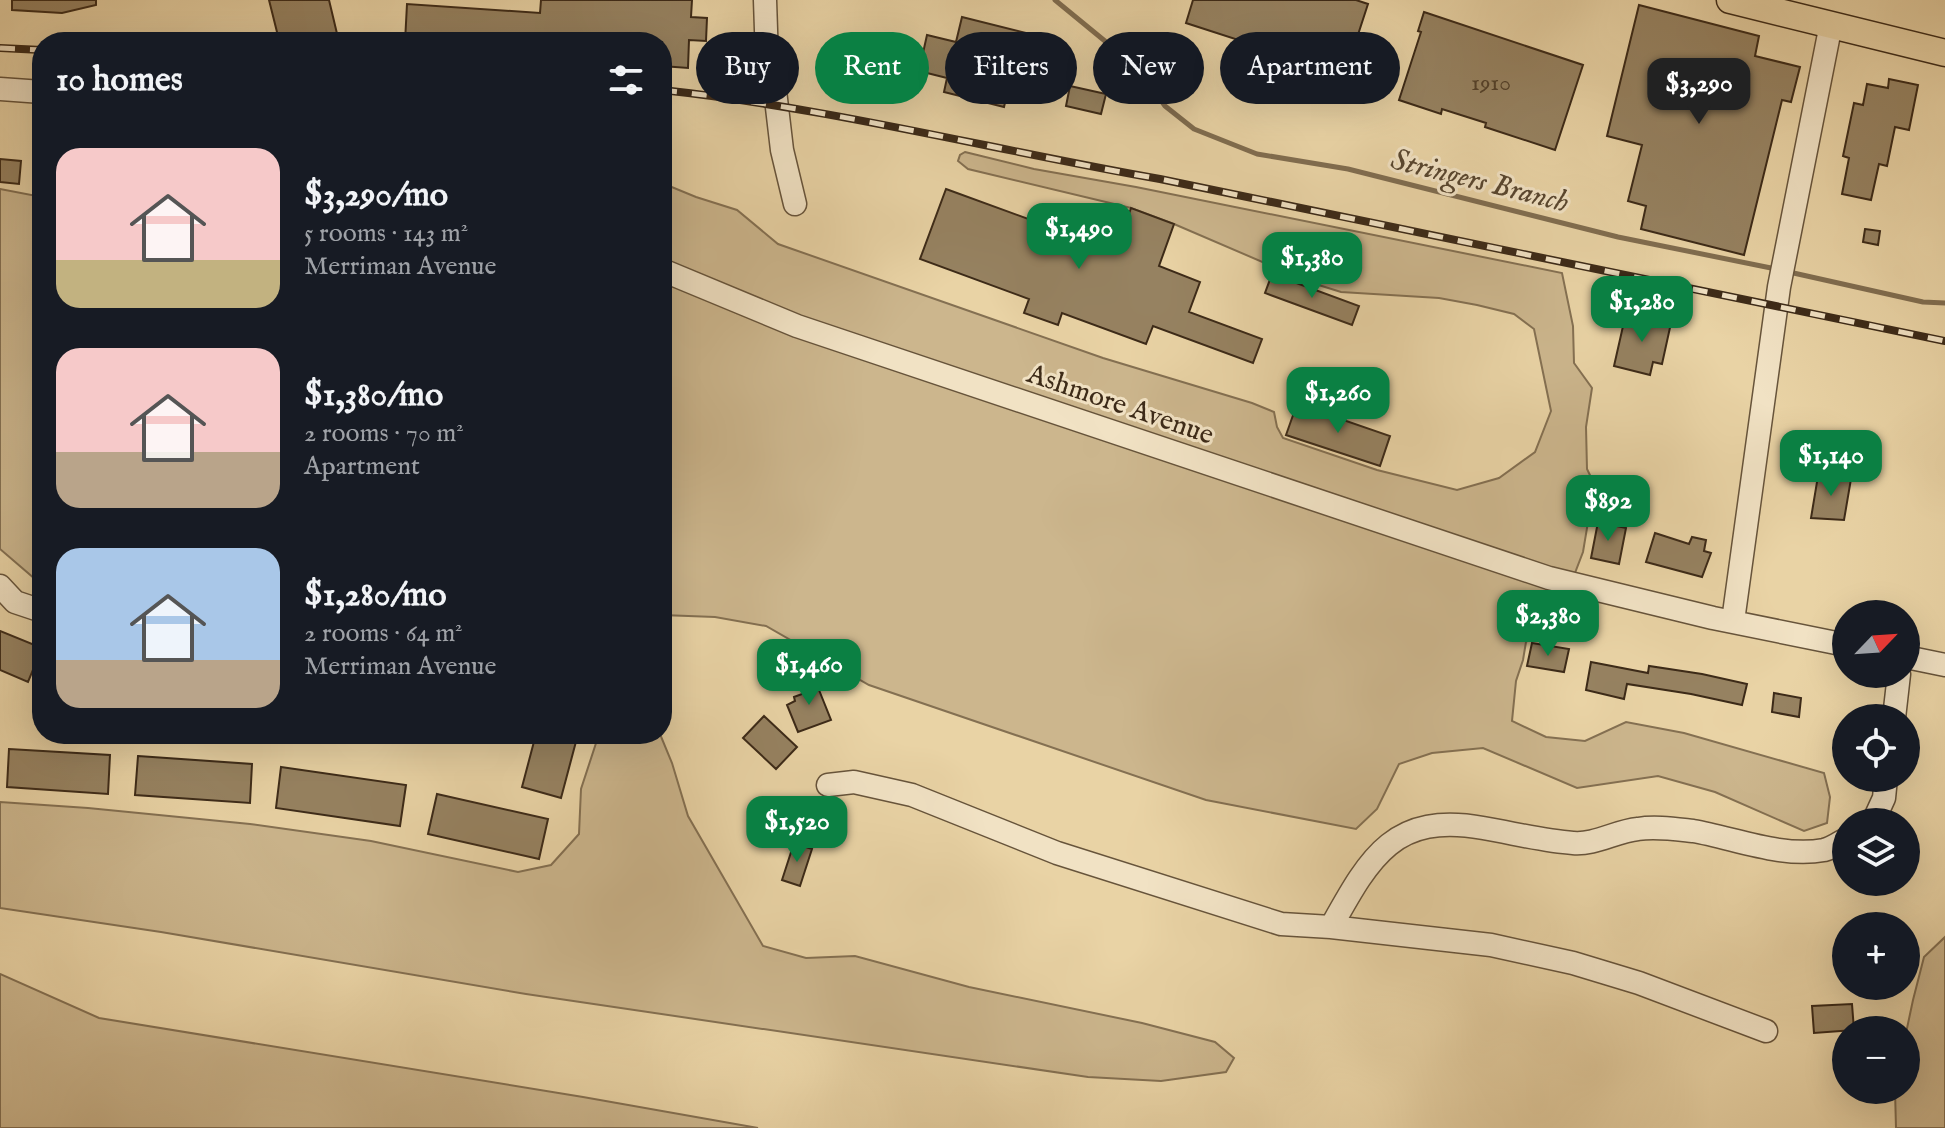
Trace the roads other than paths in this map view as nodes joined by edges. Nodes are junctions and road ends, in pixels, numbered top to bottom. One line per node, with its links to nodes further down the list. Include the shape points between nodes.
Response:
1 (765, 0): 7 (street, via 767,60)
2 (1730, 0): 3 (main road)
3 (1831, 24): 4 (main road); 11 (street, via 1783,262)
4 (1945, 53)
5 (0, 89): 6 (street)
6 (32, 91)
7 (795, 204)
8 (672, 274): 11 (street, Ashmore Avenue, via 797,326 1549,578)
9 (0, 586): 10 (street, via 15,602)
10 (32, 608)
11 (1733, 621): 12 (street, Ashmore Avenue)
12 (1832, 642)
13 (1920, 660): 14 (street)
14 (1945, 665)
15 (828, 785): 17 (street, via 854,782 912,795 1057,853 1281,924)
16 (1832, 847): 17 (street, via 1798,852 1671,829 1638,829 1575,844 1437,824 1396,837 1352,888)
17 (1331, 927): 18 (street, via 1491,945 1573,963)
18 (1766, 1031)

